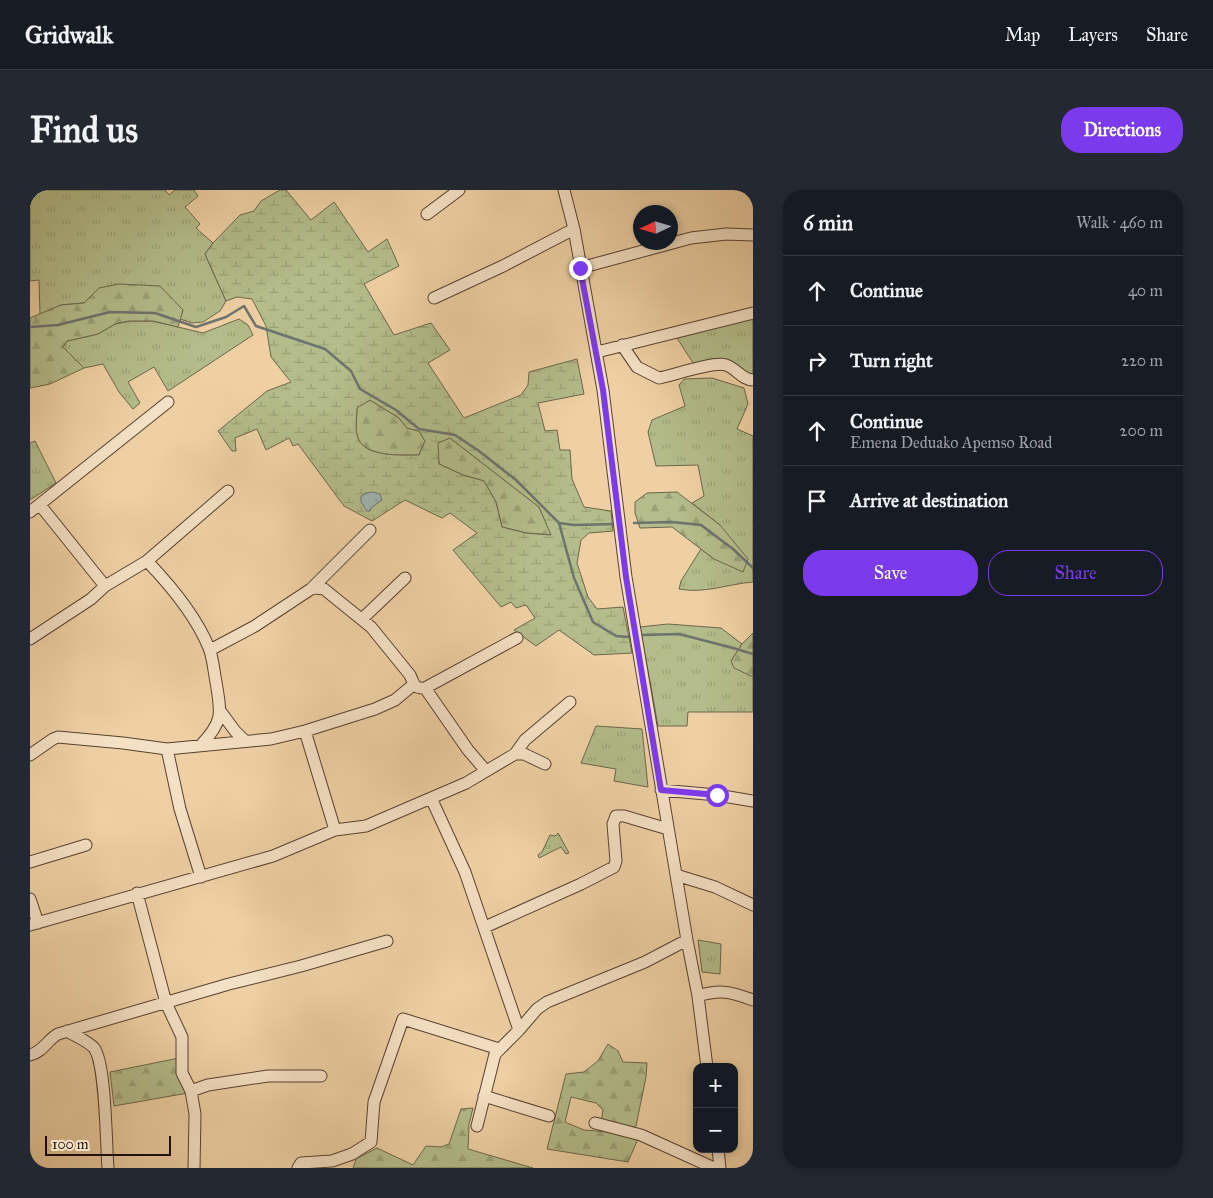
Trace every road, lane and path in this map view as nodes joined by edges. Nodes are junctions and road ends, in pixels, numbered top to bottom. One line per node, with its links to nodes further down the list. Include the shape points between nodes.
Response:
1 (459, 190): 3 (street)
2 (567, 192): 4 (street)
3 (427, 214)
4 (574, 229): 6 (street); 7 (street)
5 (753, 235): 6 (street, via 691,238)
6 (580, 268): 10 (street)
7 (434, 298)
8 (753, 312): 9 (street)
9 (622, 345): 10 (street); 11 (street, via 637,367 660,378 715,364 726,365)
10 (597, 352): 37 (street, via 626,577)
11 (753, 380)
12 (168, 402): 14 (street)
13 (228, 491): 17 (street)
14 (40, 505): 15 (street); 19 (street)
15 (30, 512)
16 (370, 530): 20 (street)
17 (147, 561): 19 (street); 24 (street, via 184,604)
18 (405, 578): 21 (street)
19 (105, 586): 23 (street, via 91,599)
20 (311, 590): 21 (street, via 324,589); 24 (street)
21 (362, 619): 25 (street, via 410,675)
22 (517, 638): 26 (street)
23 (30, 639)
24 (210, 650): 28 (street)
25 (413, 684): 26 (street); 29 (street, via 387,704)
26 (426, 688): 36 (street)
27 (570, 702): 33 (street, via 525,740)
28 (221, 712): 30 (street); 31 (street, via 215,729)
29 (305, 731): 30 (street); 41 (street)
30 (245, 741): 31 (street)
31 (201, 745): 32 (street)
32 (167, 749): 34 (street, via 58,738); 45 (street, via 180,809)
33 (515, 754): 35 (street, via 524,754); 36 (street)
34 (30, 755)
35 (545, 764)
36 (486, 771): 38 (street)
37 (661, 790): 39 (street); 40 (street)
38 (431, 798): 41 (street, via 366,826); 50 (street, via 465,872)
39 (753, 801)
40 (668, 829): 44 (street); 50 (street, via 616,816 613,824 614,866)
41 (336, 830): 45 (street, via 273,856)
42 (86, 845): 43 (street)
43 (30, 862)
44 (676, 875): 48 (street, via 715,887); 51 (street)
45 (201, 876): 46 (street)
46 (137, 893): 49 (street); 55 (street)
47 (30, 899): 49 (street)
48 (753, 905)
49 (34, 924)
50 (485, 927): 56 (street)
51 (687, 940): 53 (street); 56 (street, via 644,962 547,1002)
52 (387, 941): 55 (street)
53 (698, 996): 54 (street, via 728,992); 60 (street)
54 (753, 1000)
55 (166, 1003): 57 (street); 62 (street, via 182,1037 182,1073)
56 (520, 1030): 58 (street)
57 (68, 1031): 59 (street, via 51,1038 37,1053); 68 (street, via 93,1047 98,1056)
58 (499, 1049): 63 (street); 70 (street, via 403,1019 374,1102 371,1142 352,1154 301,1164)
59 (30, 1054)
60 (706, 1063)
61 (321, 1076): 62 (street, via 268,1076 208,1085)
62 (191, 1091): 69 (street, via 195,1114)
63 (484, 1096): 64 (street); 66 (street)
64 (549, 1116)
65 (595, 1123): 71 (street, via 641,1135)
66 (477, 1126)
67 (718, 1153): 72 (street)
68 (108, 1168)
69 (194, 1168)
70 (298, 1168)
71 (714, 1168)
72 (720, 1168)

